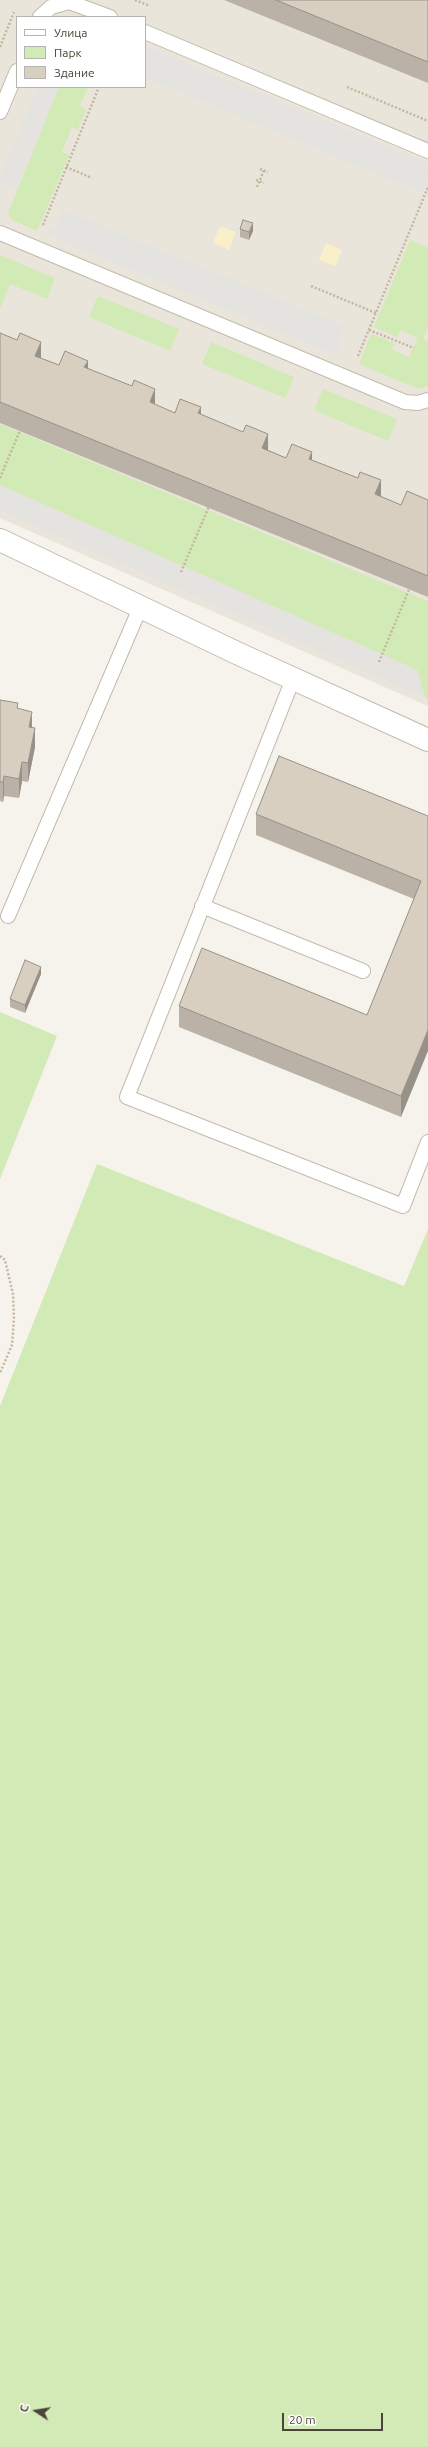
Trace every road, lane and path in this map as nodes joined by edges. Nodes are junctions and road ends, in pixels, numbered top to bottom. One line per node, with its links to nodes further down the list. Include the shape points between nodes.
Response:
1 (16, 7): 5 (path)
2 (41, 16): 3 (lane, via 51,7 69,2)
3 (107, 16)
4 (146, 32): 9 (lane)
5 (0, 47)
6 (16, 73): 8 (lane)
7 (99, 88): 10 (path)
8 (0, 112)
9 (428, 151)
10 (66, 167): 14 (path); 20 (path)
11 (260, 169): 12 (path)
12 (264, 170): 13 (path); 15 (path)
13 (268, 172)
14 (92, 178)
15 (258, 181): 16 (path); 17 (path)
16 (264, 183)
17 (257, 187)
18 (428, 187): 22 (path)
19 (0, 233): 20 (lane)
20 (34, 247): 25 (lane)
21 (311, 286): 22 (path)
22 (376, 313): 23 (path)
23 (369, 330): 24 (path); 25 (path)
24 (414, 348)
25 (348, 378): 26 (lane, via 405,402 418,403)
26 (428, 400)
27 (23, 422): 28 (path)
28 (0, 478)
29 (204, 499): 30 (path)
30 (211, 502): 31 (path); 33 (path)
31 (218, 505)
32 (0, 540): 37 (street)
33 (182, 572)
34 (403, 583): 35 (path)
35 (410, 586): 36 (path); 38 (path)
36 (416, 589)
37 (140, 608): 39 (street); 42 (lane)
38 (379, 662)
39 (293, 679): 40 (street); 41 (lane)
40 (428, 740)
41 (202, 906): 43 (lane); 44 (lane, via 127,1096 403,1206)
42 (8, 916)
43 (363, 971)
44 (428, 1142)
45 (0, 1256): 46 (path, via 5,1260 14,1319 12,1344)
46 (0, 1374)

